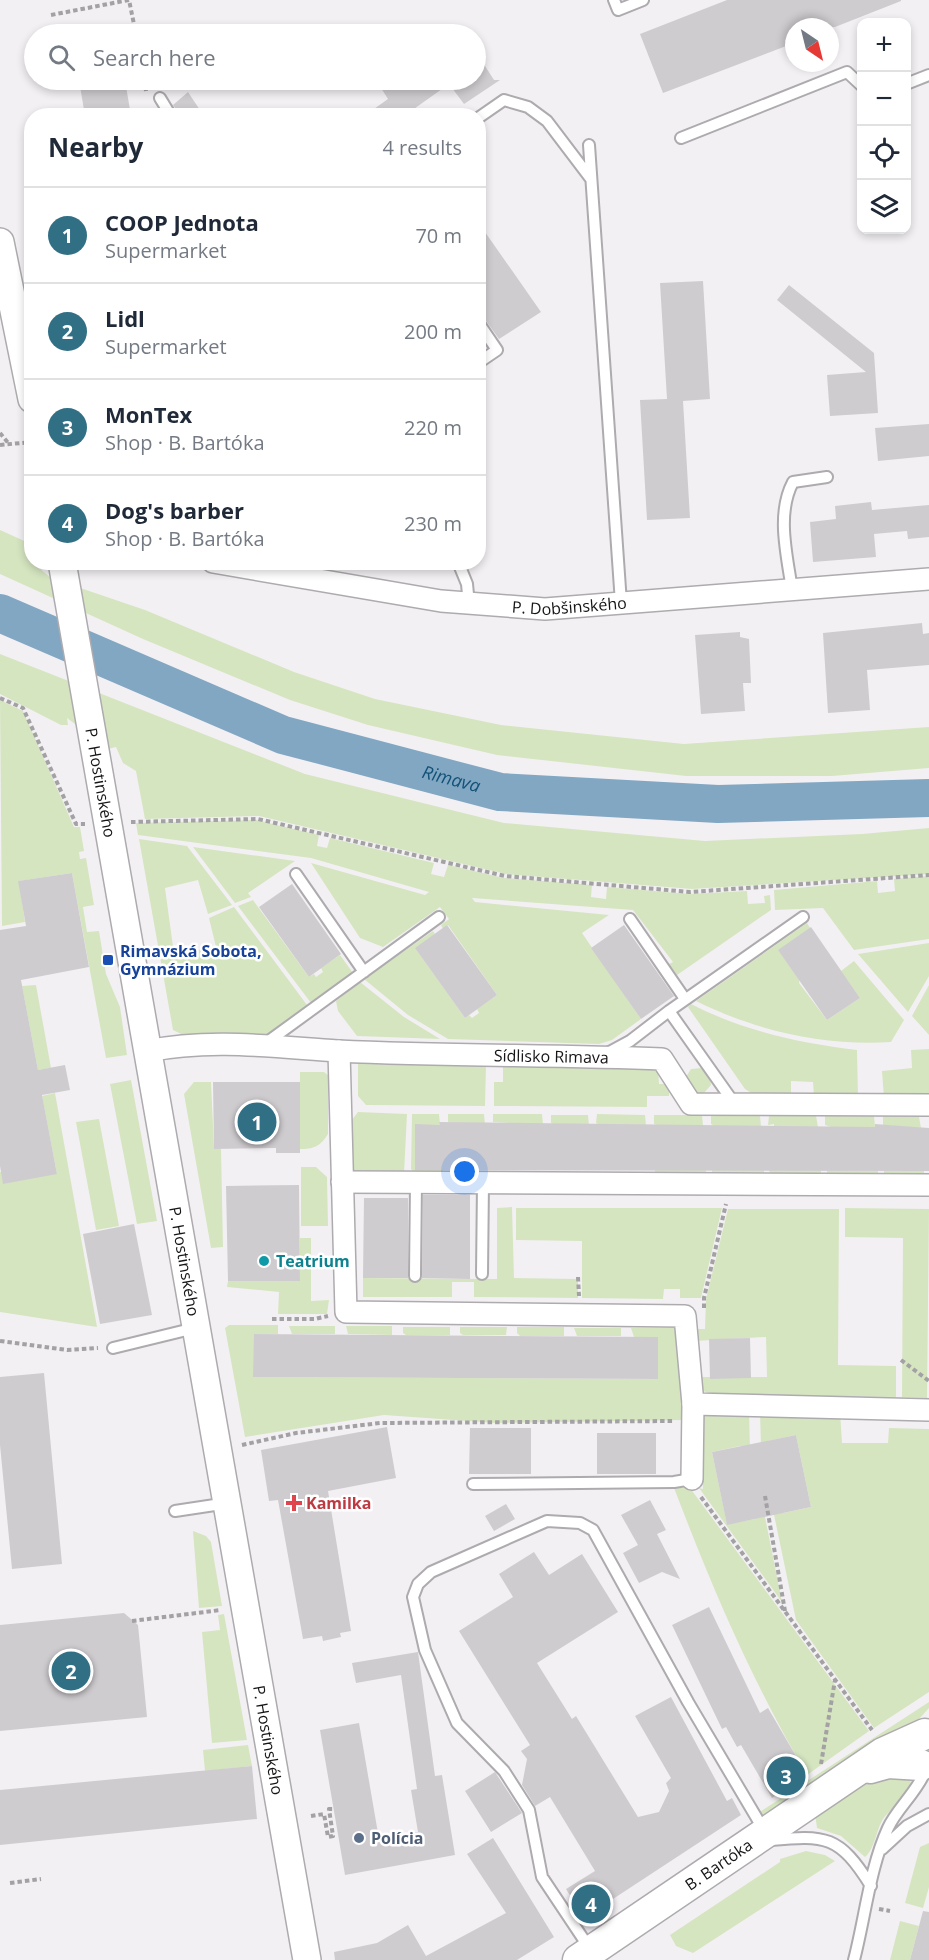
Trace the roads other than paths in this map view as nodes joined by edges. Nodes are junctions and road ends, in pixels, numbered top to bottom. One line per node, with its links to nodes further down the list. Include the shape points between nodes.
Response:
1 (614, 0): 2 (lane, via 618,10)
2 (644, 0)
3 (929, 75): 5 (lane)
4 (857, 82): 9 (lane, via 847,72)
5 (911, 82)
6 (160, 98): 7 (lane)
7 (166, 108)
8 (486, 112): 11 (lane, via 504,100 528,107 547,121)
9 (681, 138)
10 (589, 145): 11 (lane)
11 (591, 179): 22 (lane)
12 (0, 242): 15 (street)
13 (486, 334): 14 (lane, via 497,350)
14 (486, 358)
15 (24, 360)
16 (827, 477): 21 (lane, via 793,482 785,498 783,525)
17 (63, 570): 32 (street, P. Hostinského)
18 (261, 570): 23 (street, P. Dobšinského)
19 (462, 570): 23 (lane)
20 (929, 579): 21 (street, P. Dobšinského)
21 (792, 590): 22 (street, P. Dobšinského)
22 (621, 603): 23 (street, P. Dobšinského, via 545,609)
23 (469, 605)
24 (296, 874): 28 (lane)
25 (439, 917): 28 (lane)
26 (803, 917): 29 (lane)
27 (630, 920): 29 (lane)
28 (364, 972): 31 (lane)
29 (685, 999): 30 (lane)
30 (669, 1011): 34 (lane, via 630,1041); 35 (lane)
31 (264, 1045): 32 (street, Sídlisko Rimava, via 172,1046); 33 (street, Sídlisko Rimava)
32 (148, 1051): 43 (street, P. Hostinského)
33 (339, 1051): 34 (street, Sídlisko Rimava); 37 (street)
34 (601, 1056): 35 (street, Sídlisko Rimava, via 662,1059 691,1104)
35 (734, 1103): 36 (street, Sídlisko Rimava)
36 (929, 1105)
37 (342, 1182): 38 (street); 46 (street, via 346,1312 685,1317)
38 (416, 1182): 39 (street); 42 (lane)
39 (483, 1183): 40 (street); 41 (lane)
40 (929, 1185)
41 (482, 1274)
42 (415, 1276)
43 (196, 1327): 44 (lane); 49 (street, P. Hostinského)
44 (113, 1348)
45 (929, 1410): 46 (street)
46 (693, 1412): 47 (street)
47 (692, 1479): 48 (lane)
48 (473, 1484)
49 (228, 1503): 50 (lane); 59 (street, P. Hostinského)
50 (176, 1511)
51 (927, 1731): 52 (main road, B. Bartóka, via 883,1753); 53 (main road, via 921,1749)
52 (861, 1770): 53 (main road, B. Bartóka, via 888,1763); 55 (main road, B. Bartóka)
53 (925, 1774): 56 (lane, via 889,1826)
54 (929, 1814): 56 (lane, via 907,1826)
55 (758, 1837): 57 (lane, via 811,1836 832,1841 848,1853); 58 (main road, B. Bartóka); 58 (lane, via 593,1530 580,1523 548,1521 430,1572 418,1584 413,1597 424,1650 457,1723 504,1770 529,1810 542,1877)
56 (879, 1851): 57 (lane)
57 (871, 1886): 60 (lane)
58 (585, 1955)
59 (307, 1960)
60 (854, 1960)

